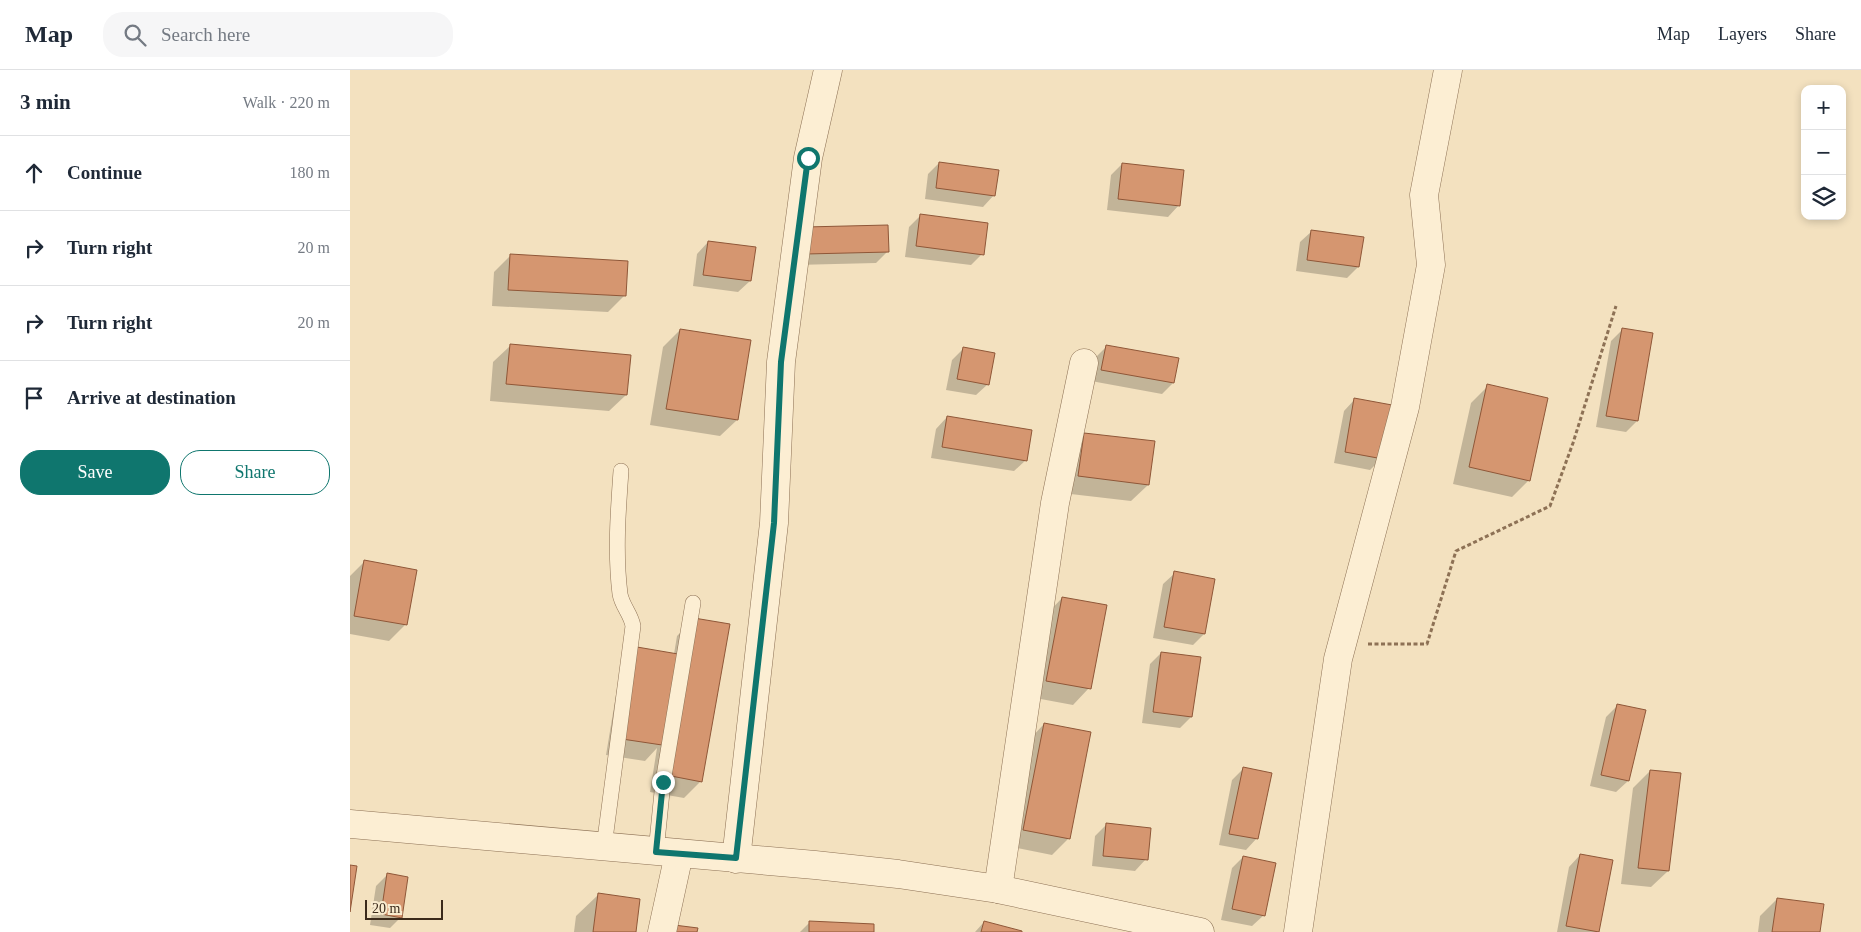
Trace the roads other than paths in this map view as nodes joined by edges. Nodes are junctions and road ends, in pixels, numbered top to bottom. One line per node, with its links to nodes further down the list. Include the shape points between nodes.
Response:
1 (828, 70): 9 (street, via 808,158 781,362 774,523)
2 (1448, 70): 13 (street, via 1424,195 1431,265 1405,407 1338,658)
3 (1084, 363): 10 (street, via 1055,503)
4 (621, 471): 7 (lane, via 616,550 622,604 633,626)
5 (693, 602): 8 (lane, via 663,782)
6 (350, 824): 7 (street)
7 (604, 847): 8 (street)
8 (667, 853): 9 (street); 11 (street)
9 (736, 858): 10 (street, via 898,874)
10 (998, 889): 12 (street)
11 (662, 932)
12 (1200, 932)
13 (1298, 932)

